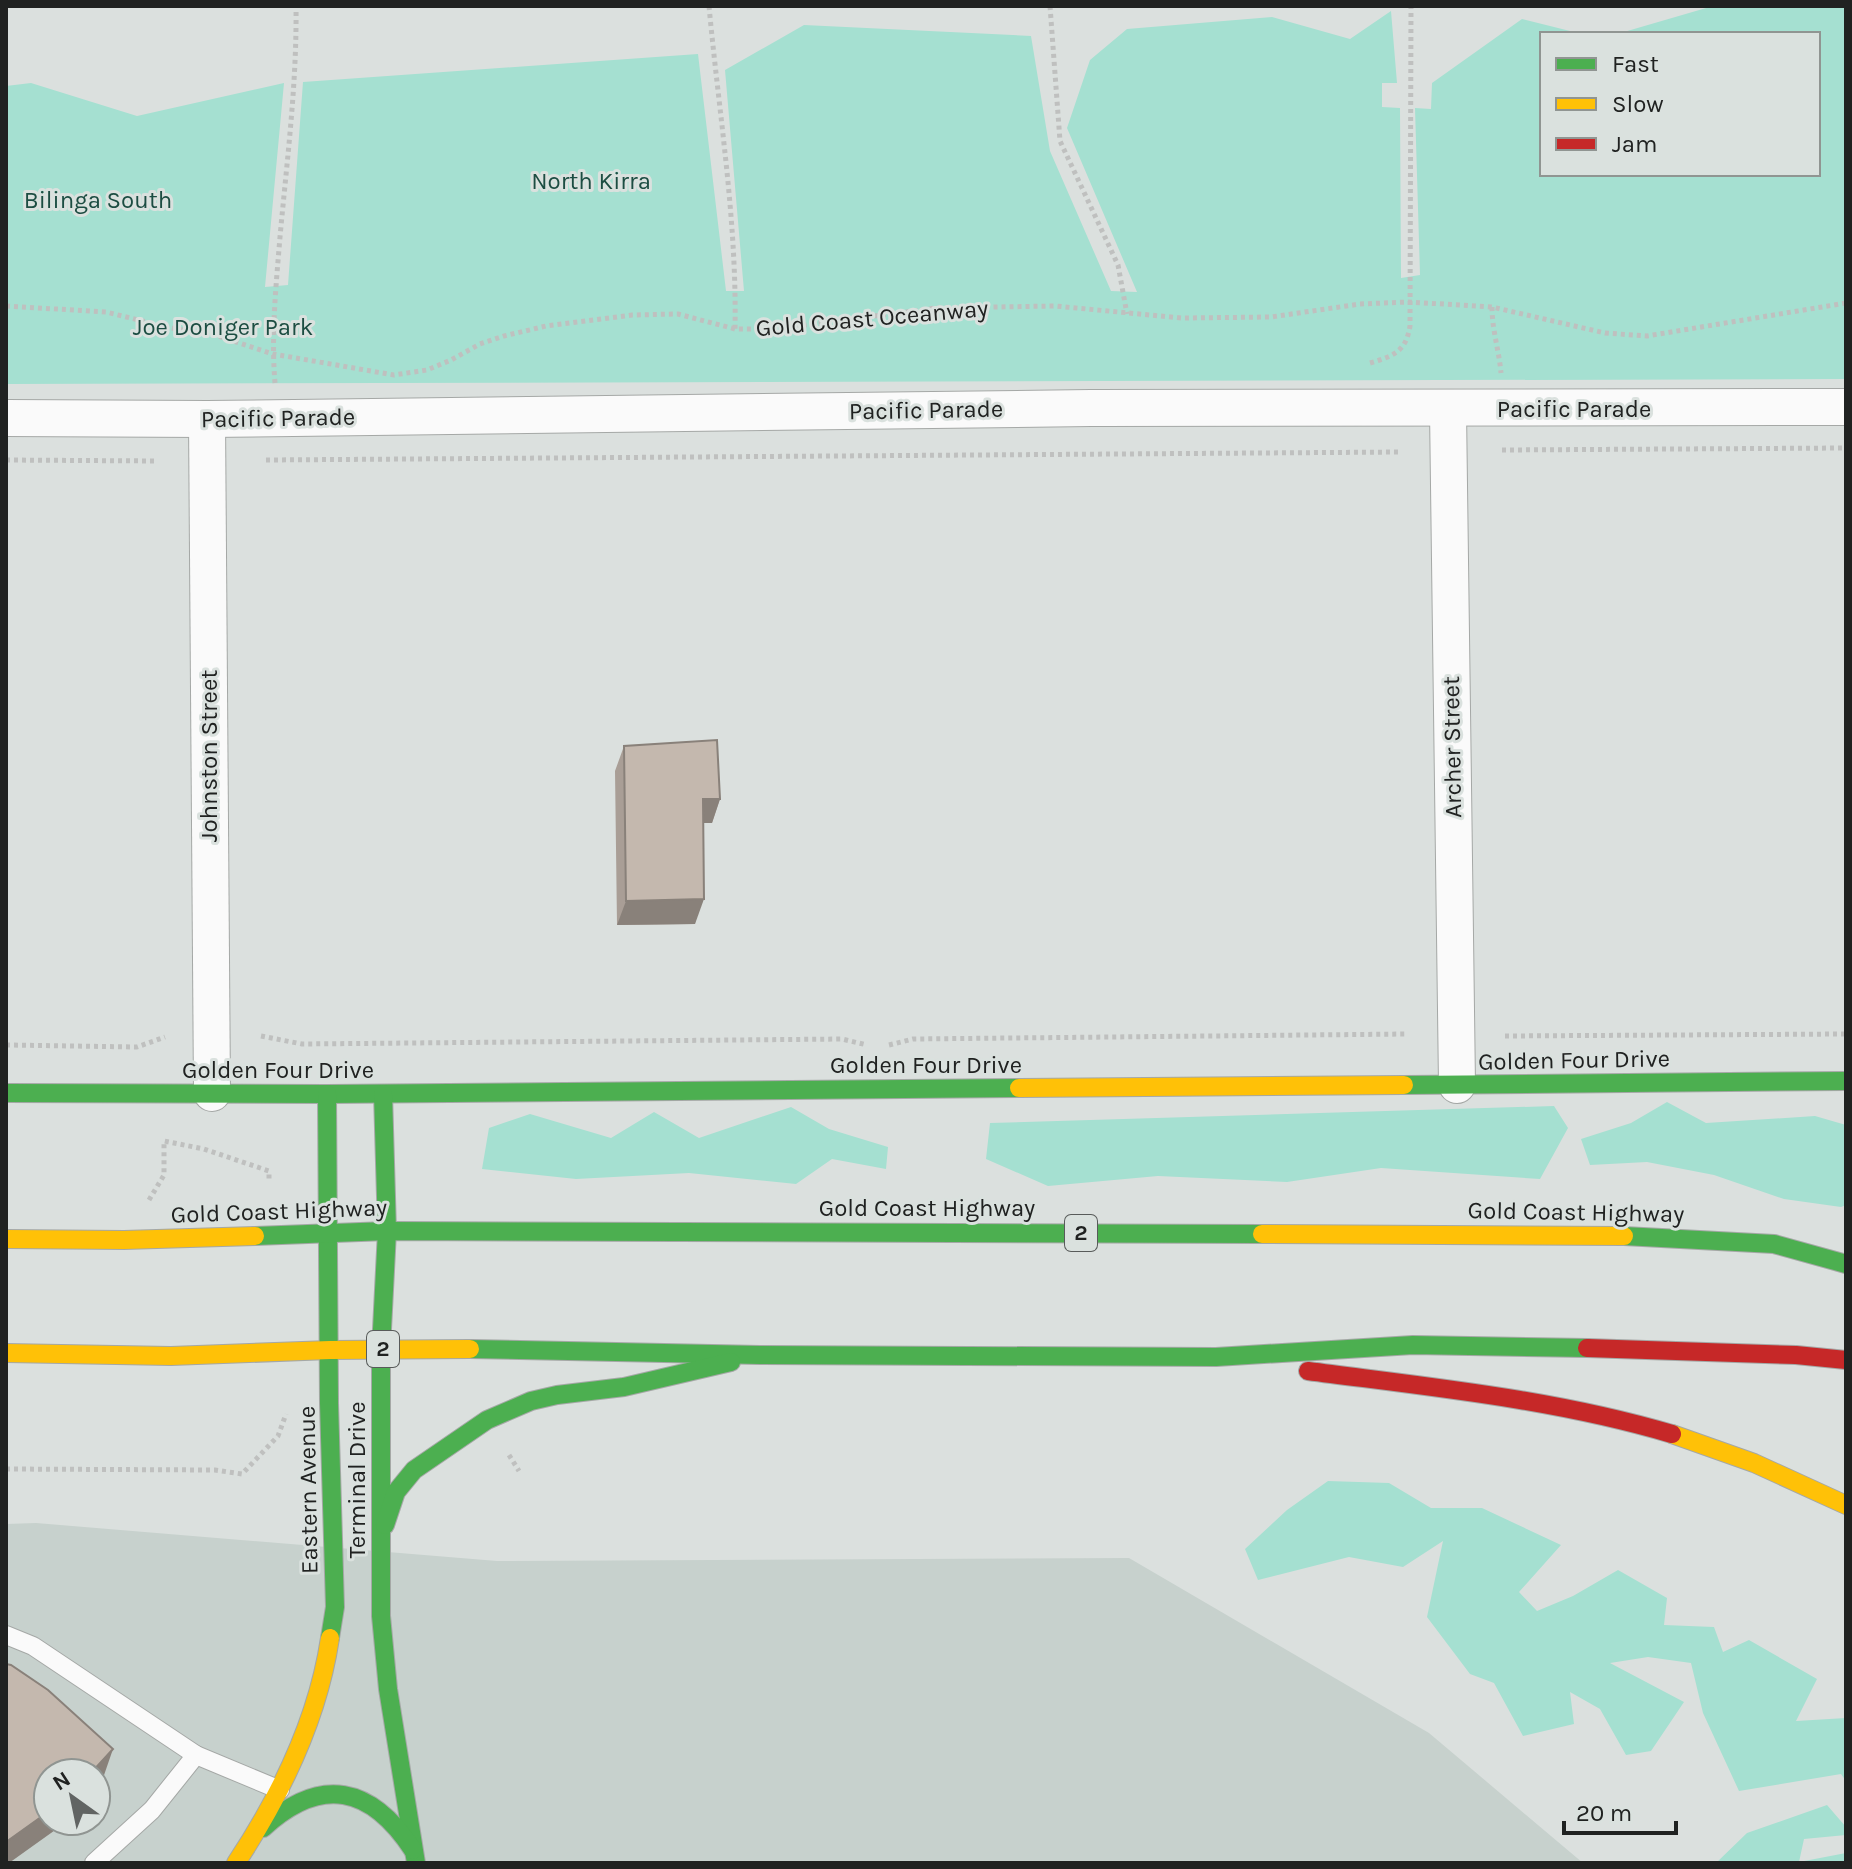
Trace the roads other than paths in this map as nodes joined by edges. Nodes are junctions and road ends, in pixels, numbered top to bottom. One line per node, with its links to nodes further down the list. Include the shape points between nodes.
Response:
1 (1846, 407): 2 (street, Pacific Parade)
2 (1448, 410): 4 (street, Pacific Parade, via 1091,408); 6 (street, Archer Street)
3 (6, 418): 4 (street, Pacific Parade)
4 (207, 419): 8 (street, Johnston Street)
5 (1846, 1081): 6 (main road, Golden Four Drive)
6 (1457, 1085): 10 (main road, Golden Four Drive)
7 (6, 1093): 8 (main road, Golden Four Drive)
8 (212, 1093): 9 (main road, Golden Four Drive)
9 (327, 1094): 10 (main road, Golden Four Drive); 11 (main road, Eastern Avenue)
10 (383, 1094): 12 (main road, Terminal Drive)
11 (330, 1231): 12 (main road, Gold Coast Highway / 2); 13 (main road, Gold Coast Highway / 2); 18 (main road, Eastern Avenue)
12 (387, 1231): 15 (main road, Gold Coast Highway / 2, via 1599,1235); 17 (main road, Terminal Drive)
13 (6, 1239)
14 (1846, 1243): 15 (main road)
15 (1774, 1244): 16 (main road, Gold Coast Highway / 2)
16 (1846, 1264)
17 (381, 1349): 18 (main road, 2); 20 (main road, 2); 24 (main road, Terminal Drive)
18 (330, 1350): 19 (main road, 2, via 171,1356); 27 (main road, Eastern Avenue, via 335,1607 308,1725)
19 (6, 1353)
20 (760, 1355): 21 (main road, 2); 24 (main road, via 624,1387 531,1401 487,1420 404,1481 392,1501)
21 (1216, 1357): 22 (main road, 2, via 1413,1345); 23 (main road, via 1598,1415 1729,1452)
22 (1846, 1360)
23 (1846, 1505)
24 (381, 1543): 29 (main road, Terminal Drive, via 383,1647)
25 (6, 1635): 26 (lane, via 33,1646)
26 (196, 1755): 27 (lane); 30 (lane, via 152,1810)
27 (280, 1790): 28 (main road, Eastern Avenue)
28 (253, 1839): 29 (main road, via 296,1802 339,1794 384,1812 403,1831); 31 (main road, Eastern Avenue)
29 (414, 1856)
30 (94, 1863)
31 (236, 1863)

